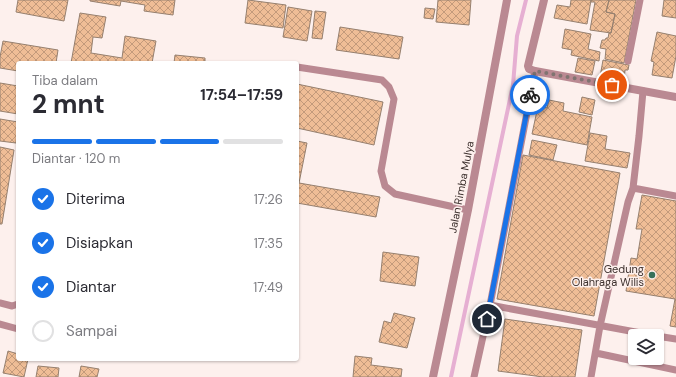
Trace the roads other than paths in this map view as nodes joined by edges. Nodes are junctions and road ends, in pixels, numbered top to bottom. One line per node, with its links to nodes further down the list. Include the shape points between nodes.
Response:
1 (507, 0): 11 (street, Jalan Rimba Mulya)
2 (544, 0): 6 (street, via 528,66)
3 (640, 0): 4 (lane)
4 (628, 60)
5 (299, 67): 11 (lane, via 382,80 390,86 394,99 382,171 385,186 395,194)
6 (532, 70): 7 (street); 14 (lane)
7 (642, 91): 8 (street); 9 (lane)
8 (676, 97)
9 (633, 188): 10 (lane); 16 (lane)
10 (676, 196)
11 (468, 210): 23 (street, Jalan Rimba Mulya)
12 (0, 303): 13 (lane)
13 (16, 305)
14 (490, 305): 16 (lane); 24 (lane)
15 (0, 324): 17 (lane)
16 (600, 326): 18 (lane); 21 (lane)
17 (16, 328)
18 (628, 331)
19 (664, 337): 20 (lane)
20 (676, 340)
21 (596, 353): 22 (lane); 25 (lane)
22 (676, 370)
23 (433, 377)
24 (474, 377)
25 (591, 377)

